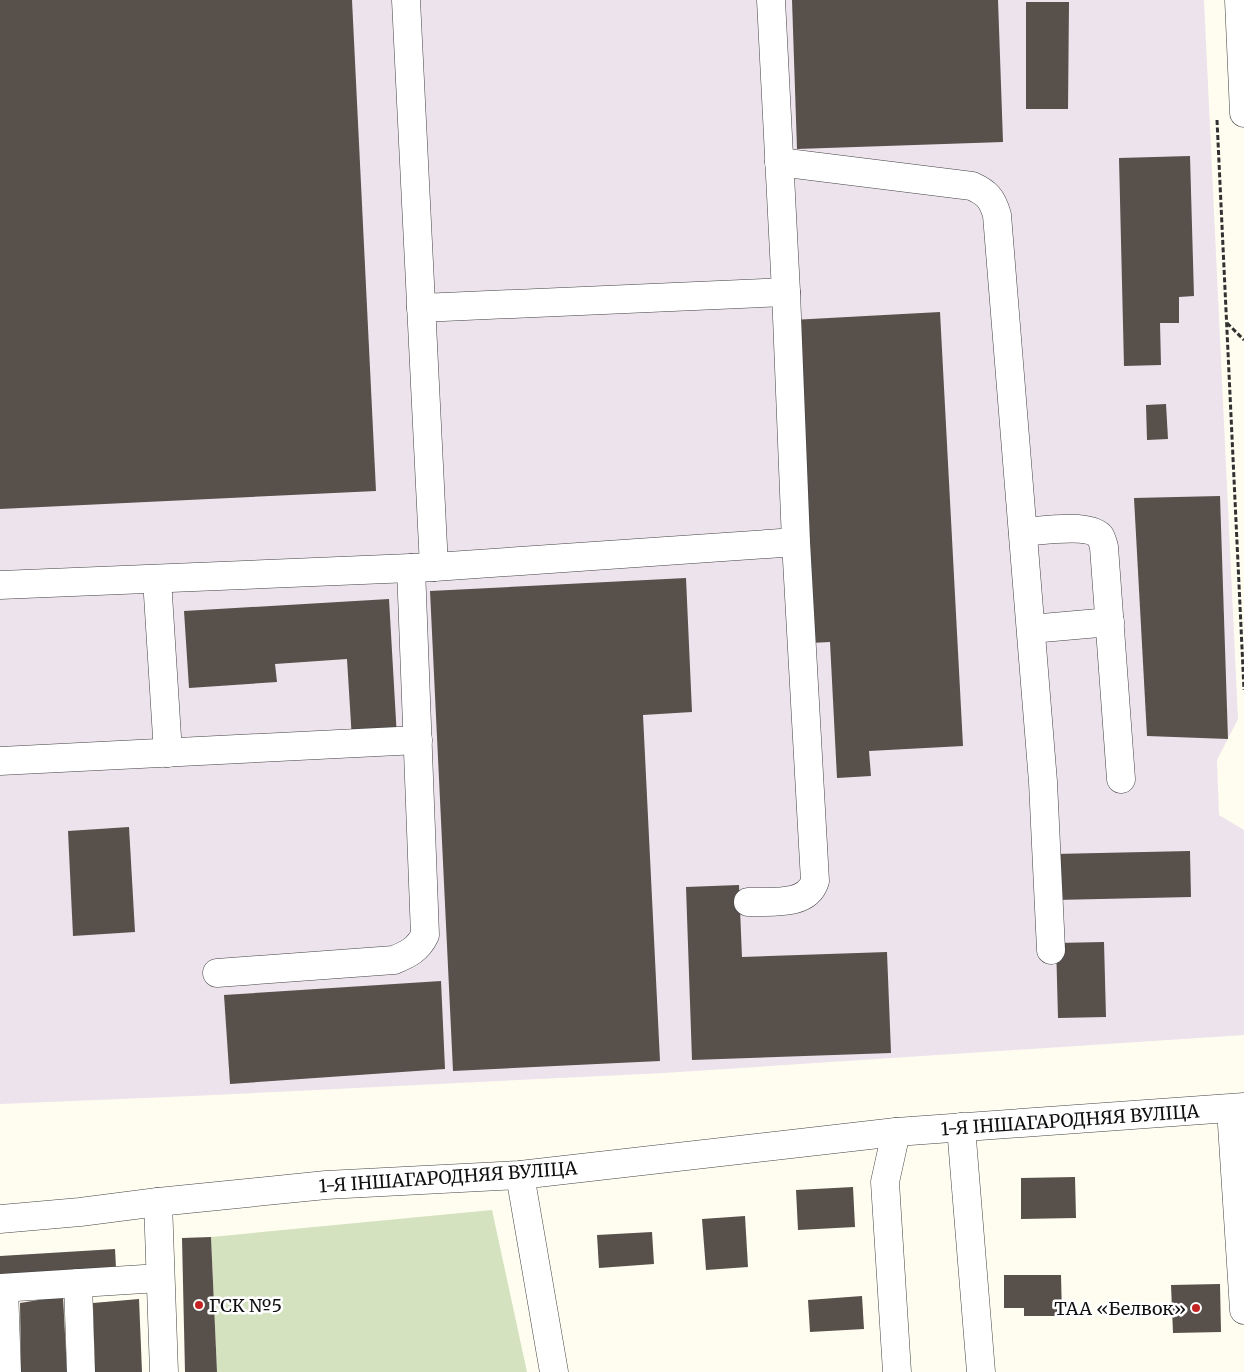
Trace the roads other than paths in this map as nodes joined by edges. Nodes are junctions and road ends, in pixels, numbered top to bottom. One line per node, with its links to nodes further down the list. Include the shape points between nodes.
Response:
1 (406, 0): 7 (street)
2 (771, 0): 5 (street)
3 (1239, 0): 4 (street)
4 (1244, 113)
5 (779, 162): 6 (street); 8 (street, via 972,186 984,192 994,203)
6 (786, 292): 7 (street); 9 (street)
7 (421, 308): 10 (street)
8 (1023, 532): 13 (street, via 1079,529 1100,537 1104,547); 14 (street)
9 (796, 542): 10 (street); 19 (street, via 815,881 804,897 795,900)
10 (422, 567): 11 (street); 15 (street)
11 (157, 579): 12 (street); 16 (street)
12 (0, 585)
13 (1110, 622): 14 (street); 18 (street)
14 (1031, 629): 20 (street)
15 (418, 740): 16 (street); 21 (street, via 425,935 420,945 410,954 394,960)
16 (168, 753): 17 (street)
17 (0, 761)
18 (1121, 779)
19 (748, 902)
20 (1051, 950)
21 (218, 973)
22 (1238, 1108): 23 (street, 1-Я ІНШАГАРОДНЯЯ ВУЛІЦА); 31 (street)
23 (961, 1127): 24 (street, 1-Я ІНШАГАРОДНЯЯ ВУЛІЦА); 37 (street)
24 (896, 1132): 25 (street, 1-Я ІНШАГАРОДНЯЯ ВУЛІЦА); 36 (street, via 885,1182)
25 (520, 1176): 26 (street, 1-Я ІНШАГАРОДНЯЯ ВУЛІЦА, via 326,1185); 35 (street)
26 (158, 1202): 27 (street, 1-Я ІНШАГАРОДНЯЯ ВУЛІЦА); 28 (street)
27 (0, 1219)
28 (160, 1278): 29 (street); 34 (street)
29 (78, 1283): 30 (street); 33 (street)
30 (2, 1288): 32 (street)
31 (1244, 1310)
32 (7, 1372)
33 (80, 1372)
34 (164, 1372)
35 (554, 1372)
36 (897, 1372)
37 (981, 1372)

